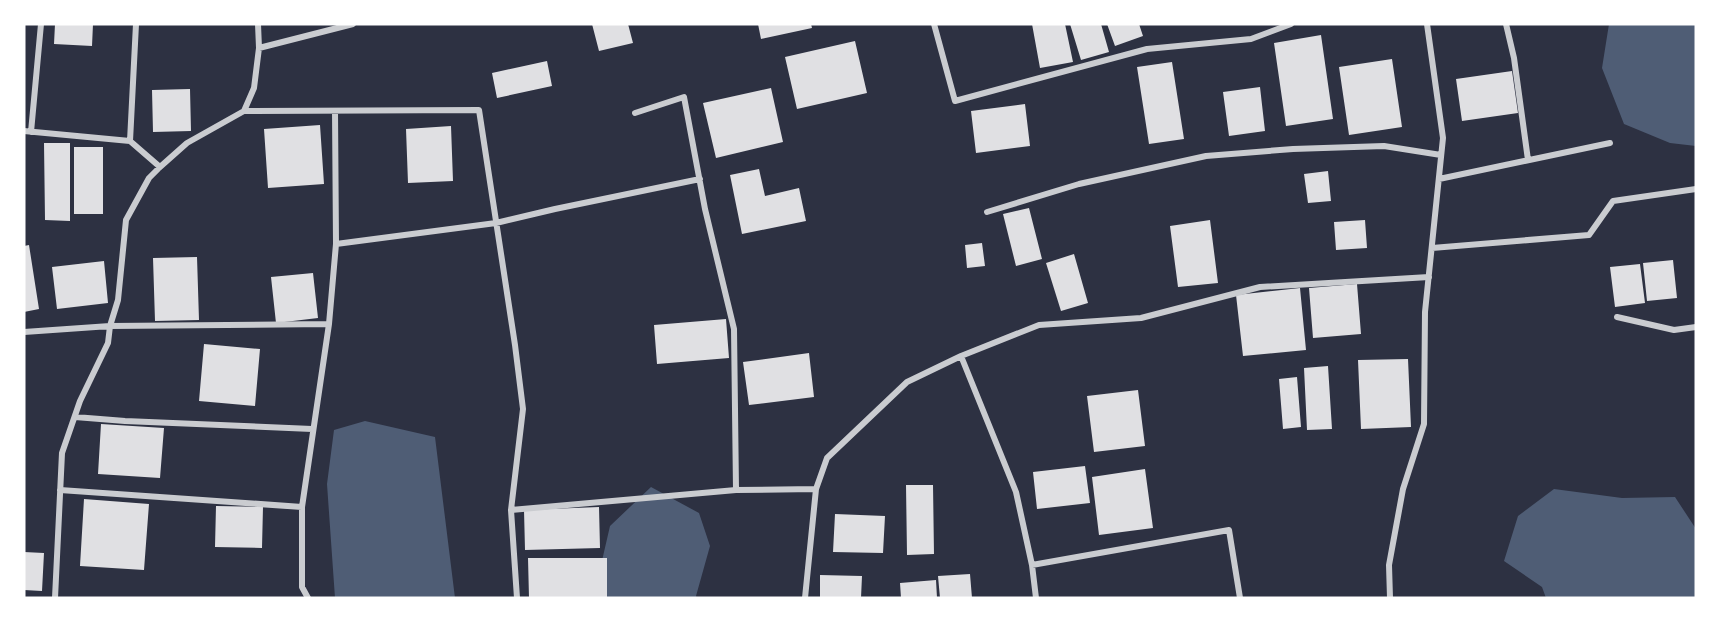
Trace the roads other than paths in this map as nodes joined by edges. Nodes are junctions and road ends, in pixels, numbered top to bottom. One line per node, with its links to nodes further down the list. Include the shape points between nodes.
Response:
1 (41, 24): 13 (street)
2 (136, 24): 14 (street)
3 (258, 24): 9 (street)
4 (353, 24): 9 (street)
5 (934, 24): 6 (street, via 955,101 1147,50 1251,39)
6 (1291, 24)
7 (1427, 24): 16 (street, via 1443,138)
8 (1506, 24): 17 (street)
9 (259, 48): 10 (street, via 254,88)
10 (244, 111): 11 (street); 18 (street, via 186,143)
11 (335, 111): 23 (street, via 479,110); 24 (street)
12 (635, 113): 19 (street, via 684,97)
13 (27, 131): 14 (street)
14 (130, 141): 18 (street)
15 (1611, 143): 17 (street)
16 (1441, 155): 20 (street); 22 (street, via 1384,146 1206,156 1079,184)
17 (1528, 160): 20 (street)
18 (160, 168): 29 (street, via 149,178 126,220 118,300)
19 (700, 179): 23 (street); 37 (street, via 734,329)
20 (1439, 179): 25 (street)
21 (1696, 189): 25 (street, via 1613,201 1589,235)
22 (987, 212)
23 (496, 223): 24 (street); 39 (street, via 523,409)
24 (336, 244): 28 (street)
25 (1432, 248): 26 (street)
26 (1429, 277): 32 (street, via 1260,287 1141,318 1039,325); 47 (street, via 1424,424 1403,489 1389,565)
27 (1617, 318): 30 (street, via 1674,330)
28 (329, 324): 29 (street); 34 (street)
29 (110, 326): 31 (street); 33 (street, via 108,343)
30 (1696, 327)
31 (24, 332)
32 (961, 356): 35 (street, via 907,382 827,458); 40 (street, via 1016,492)
33 (75, 417): 34 (street); 36 (street, via 62,453)
34 (312, 429): 38 (street)
35 (816, 489): 37 (street); 44 (street)
36 (60, 490): 38 (street); 41 (street)
37 (736, 490): 39 (street)
38 (302, 507): 42 (street, via 302,586)
39 (511, 510): 43 (street)
40 (1032, 565): 45 (street); 46 (street, via 1229,530)
41 (56, 598)
42 (308, 598)
43 (517, 598)
44 (805, 598)
45 (1036, 598)
46 (1240, 598)
47 (1390, 598)

